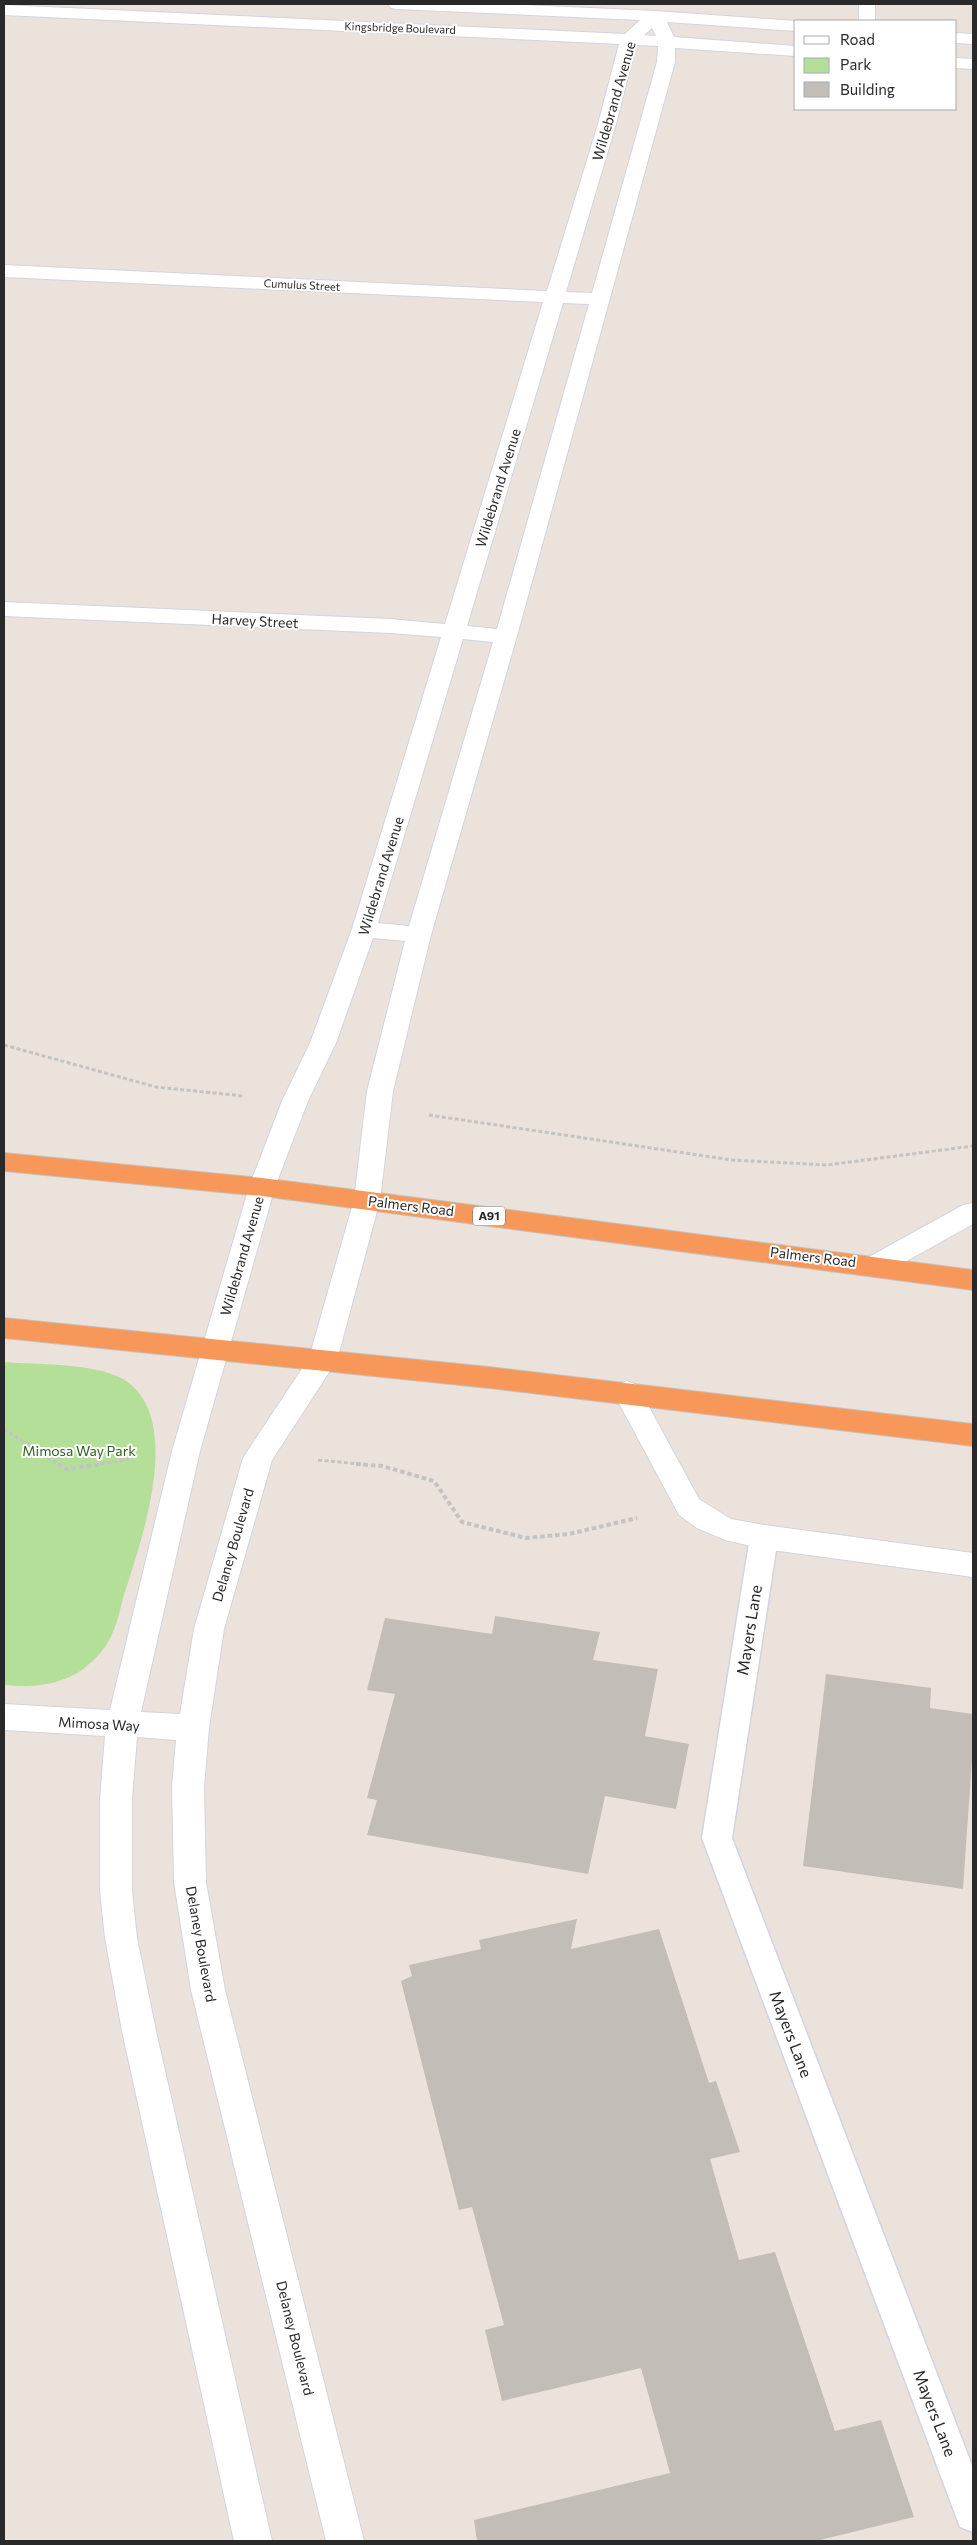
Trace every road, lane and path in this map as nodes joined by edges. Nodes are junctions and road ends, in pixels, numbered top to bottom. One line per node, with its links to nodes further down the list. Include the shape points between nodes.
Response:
1 (397, 4): 5 (street, Kingsbridge Boulevard)
2 (867, 4): 6 (street)
3 (42, 8): 4 (street, Kingsbridge Boulevard); 8 (street, Kingsbridge Boulevard, via 354,18)
4 (4, 10)
5 (655, 16): 7 (street, Kingsbridge Boulevard); 8 (street, Wildebrand Avenue); 11 (street)
6 (867, 20)
7 (794, 26)
8 (629, 38): 11 (street, Kingsbridge Boulevard); 16 (street, Wildebrand Avenue, via 608,124)
9 (957, 38): 10 (street)
10 (973, 39)
11 (668, 41): 12 (street, Kingsbridge Boulevard); 17 (street, via 666,62)
12 (794, 51)
13 (957, 63): 14 (street)
14 (973, 64)
15 (4, 271): 16 (street, Cumulus Street)
16 (555, 297): 17 (street, Cumulus Street); 19 (street, Wildebrand Avenue)
17 (600, 299): 20 (street)
18 (4, 609): 19 (street, Harvey Street, via 390,626)
19 (456, 632): 20 (street, Harvey Street); 21 (street, Wildebrand Avenue)
20 (506, 636): 22 (street)
21 (364, 929): 22 (street); 24 (street, Wildebrand Avenue, via 323,1043)
22 (419, 935): 25 (street)
23 (4, 1045): 24 (path, via 156,1087)
24 (295, 1102): 28 (street, Wildebrand Avenue)
25 (378, 1109): 26 (path, via 732,1160 827,1165); 29 (street)
26 (973, 1146)
27 (4, 1162): 28 (highway, Palmers Road / A91)
28 (262, 1186): 29 (highway, Palmers Road / A91); 34 (street, Wildebrand Avenue)
29 (367, 1200): 31 (highway, Palmers Road / A91); 35 (street)
30 (973, 1212): 31 (street)
31 (876, 1266): 32 (highway, Palmers Road / A91)
32 (973, 1280)
33 (4, 1328): 34 (highway)
34 (216, 1347): 35 (highway); 39 (street)
35 (323, 1360): 36 (highway); 40 (street, Delaney Boulevard)
36 (627, 1392): 38 (highway); 41 (street)
37 (4, 1428): 39 (path, via 67,1469)
38 (973, 1435)
39 (186, 1450): 45 (street)
40 (258, 1458): 41 (path, via 373,1465 434,1481 462,1522 526,1538 569,1534); 46 (street, Delaney Boulevard, via 209,1629)
41 (689, 1507): 42 (street, via 725,1529)
42 (764, 1538): 43 (street); 47 (lane, Mayers Lane, via 717,1838)
43 (973, 1565)
44 (4, 1718): 45 (street, Mimosa Way)
45 (122, 1725): 46 (street, Mimosa Way); 48 (street, via 116,1799 116,1890 121,1938)
46 (193, 1728): 49 (street, Delaney Boulevard, via 188,1787 190,1882 195,1923 208,1990)
47 (973, 2514)
48 (253, 2541)
49 (345, 2541)

